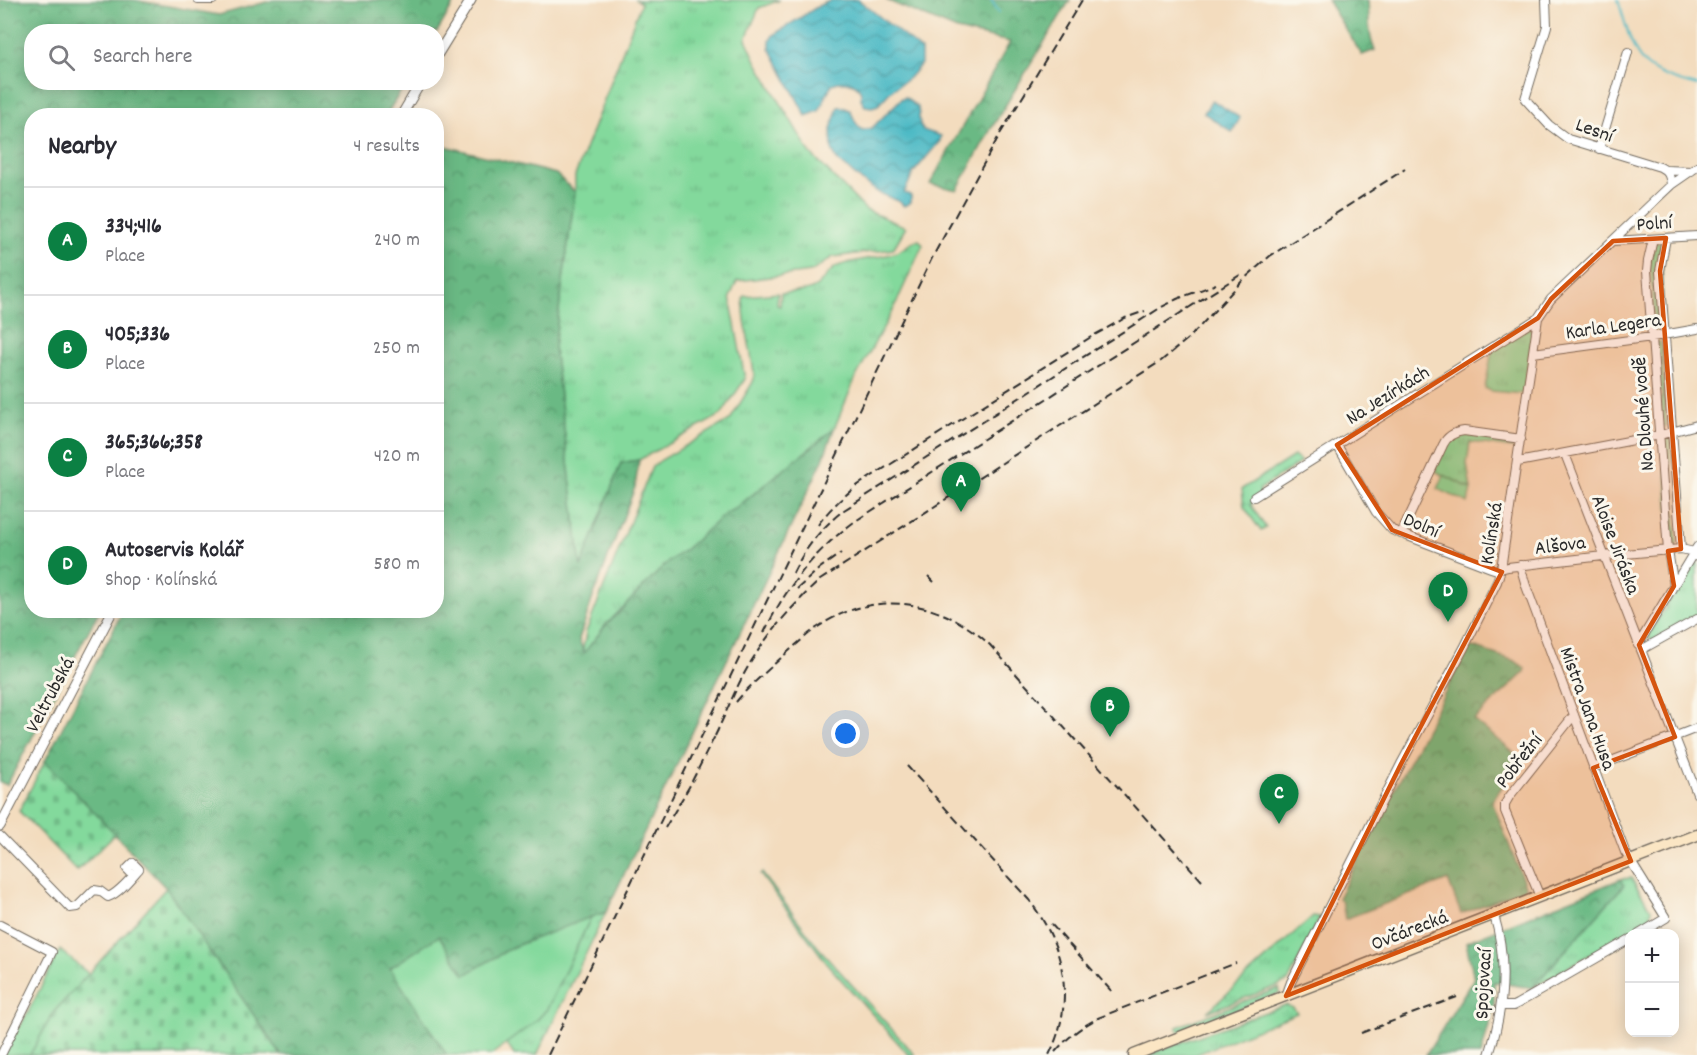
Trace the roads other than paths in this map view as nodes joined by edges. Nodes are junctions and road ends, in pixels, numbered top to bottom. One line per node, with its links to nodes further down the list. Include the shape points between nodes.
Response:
1 (198, 0): 2 (street)
2 (213, 0)
3 (471, 0): 5 (street)
4 (1546, 0): 9 (street, Lesní, via 1548,26 1525,99 1549,125 1568,138)
5 (444, 44)
6 (1628, 52): 9 (street)
7 (416, 90): 8 (street)
8 (406, 108)
9 (1599, 149): 11 (street, Lesní)
10 (1694, 169): 11 (street, Lesní); 12 (street, Kolínská)
11 (1666, 170): 12 (street)
12 (1671, 185): 16 (street, Kolínská)
13 (1697, 236): 15 (street, Polní)
14 (1653, 238): 15 (street, Polní); 16 (street, Polní); 20 (street, Na Dlouhé vodě, via 1647,271)
15 (1666, 238): 19 (street, Na Dlouhé vodě, via 1659,271)
16 (1612, 241): 17 (street, Kolínská, via 1551,299)
17 (1538, 318): 21 (street, Kolínská); 26 (street, Na Jezírkách)
18 (1697, 329): 19 (street, Karla Legera)
19 (1664, 335): 20 (street, Karla Legera); 23 (street, Na Dlouhé vodě)
20 (1652, 337): 21 (street, Karla Legera); 24 (street, Na Dlouhé vodě)
21 (1533, 353): 25 (street, Kolínská)
22 (1697, 425): 23 (street)
23 (1671, 432): 24 (street); 31 (street, Na Dlouhé vodě)
24 (1660, 435): 27 (street); 32 (street, Na Dlouhé vodě)
25 (1521, 439): 28 (street, Kolínská); 30 (street, via 1464,432 1448,437)
26 (1337, 445): 29 (street, Na Jezírkách); 30 (street, Dolní, via 1376,512)
27 (1565, 454): 28 (street); 34 (street, Aloise Jiráska)
28 (1518, 462): 36 (street, Kolínská)
29 (1254, 496)
30 (1401, 534): 36 (street, Dolní)
31 (1681, 549): 32 (street, Alšova); 33 (street, Alšova)
32 (1668, 551): 34 (street, Alšova); 37 (street, Na Dlouhé vodě)
33 (1696, 552): 37 (street)
34 (1603, 556): 35 (street, Alšova); 40 (street, Aloise Jiráska)
35 (1520, 566): 36 (street, Alšova); 41 (street, Mistra Jana Husa)
36 (1501, 569): 56 (street, Kolínská)
37 (1674, 586): 40 (street)
38 (109, 618): 46 (street, Veltrubská)
39 (1697, 619): 40 (street)
40 (1640, 648): 43 (street, Aloise Jiráska)
41 (1574, 715): 44 (street, Mistra Jana Husa); 51 (street, Pobřežní, via 1505,804)
42 (1697, 729): 43 (street)
43 (1675, 737): 44 (street); 45 (street, Aloise Jiráska)
44 (1593, 768): 49 (street, Mistra Jana Husa)
45 (1697, 794)
46 (0, 826)
47 (1697, 835): 49 (main road, Ovčárecká)
48 (0, 836): 50 (street, via 70,908 77,907 94,890 111,897)
49 (1631, 861): 51 (main road, Ovčárecká); 54 (street, Mistra Jana Husa, via 1666,918)
50 (133, 875)
51 (1540, 897): 52 (main road, Ovčárecká)
52 (1494, 915): 56 (main road, Ovčárecká); 57 (street, Spojovací, via 1503,953)
53 (0, 925): 58 (street, via 52,952)
54 (1646, 929)
55 (1625, 941): 57 (street, via 1518,1004)
56 (1286, 996): 59 (main road, Ovčárecká)
57 (1501, 1006): 60 (street, Spojovací)
58 (1, 1055)
59 (1134, 1055)
60 (1489, 1055)

